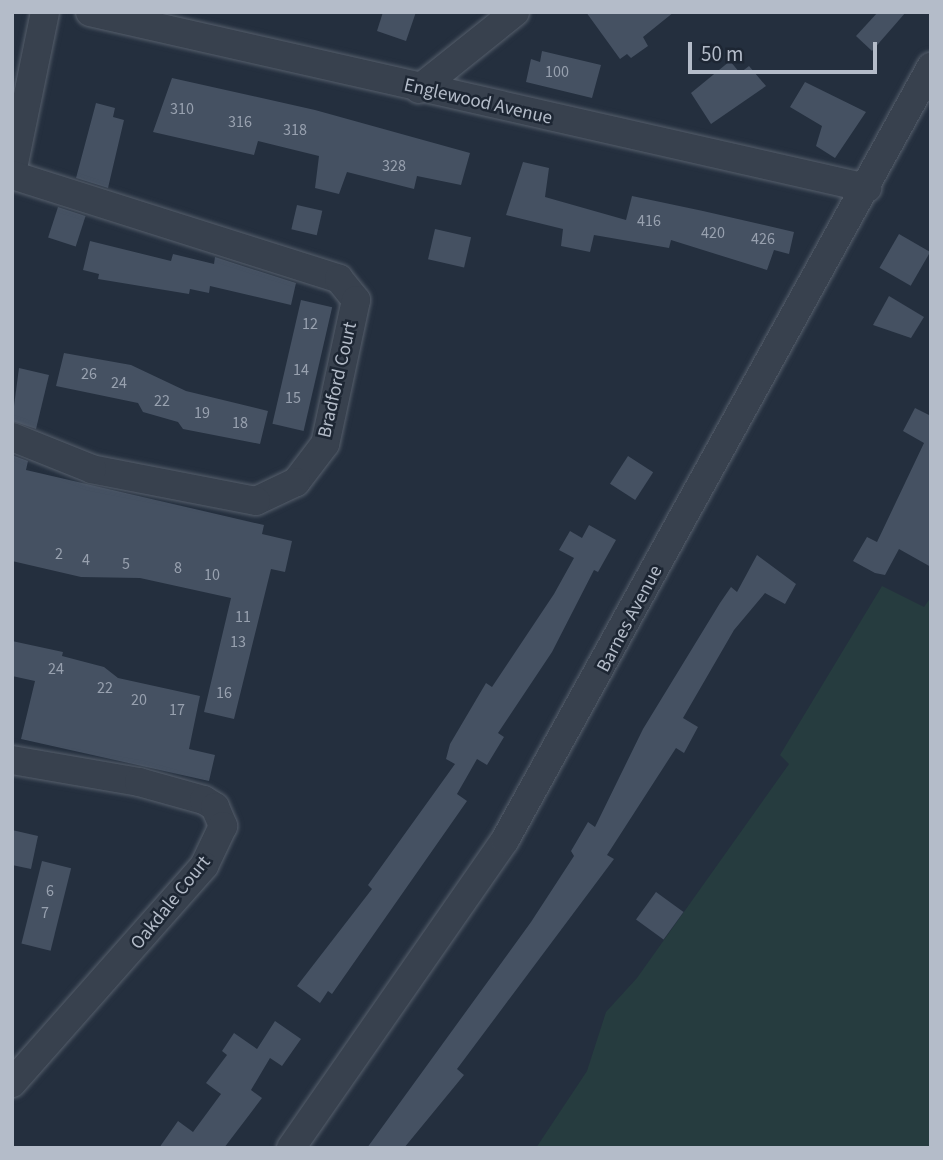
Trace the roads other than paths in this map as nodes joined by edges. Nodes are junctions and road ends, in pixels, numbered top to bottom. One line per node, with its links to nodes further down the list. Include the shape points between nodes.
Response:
1 (46, 12): 6 (street)
2 (90, 12): 5 (street, Englewood Avenue)
3 (515, 12): 5 (street)
4 (931, 67): 7 (street, Barnes Avenue)
5 (419, 89): 7 (street, Englewood Avenue)
6 (12, 174): 8 (street, Bradford Court, via 339,279 356,300 325,443 296,482 256,501 92,469)
7 (867, 188): 11 (street, Barnes Avenue, via 505,840)
8 (12, 437)
9 (12, 760): 10 (street, Oakdale Court, via 139,782 204,800 215,807 223,826 204,866)
10 (12, 1083)
11 (291, 1148)

